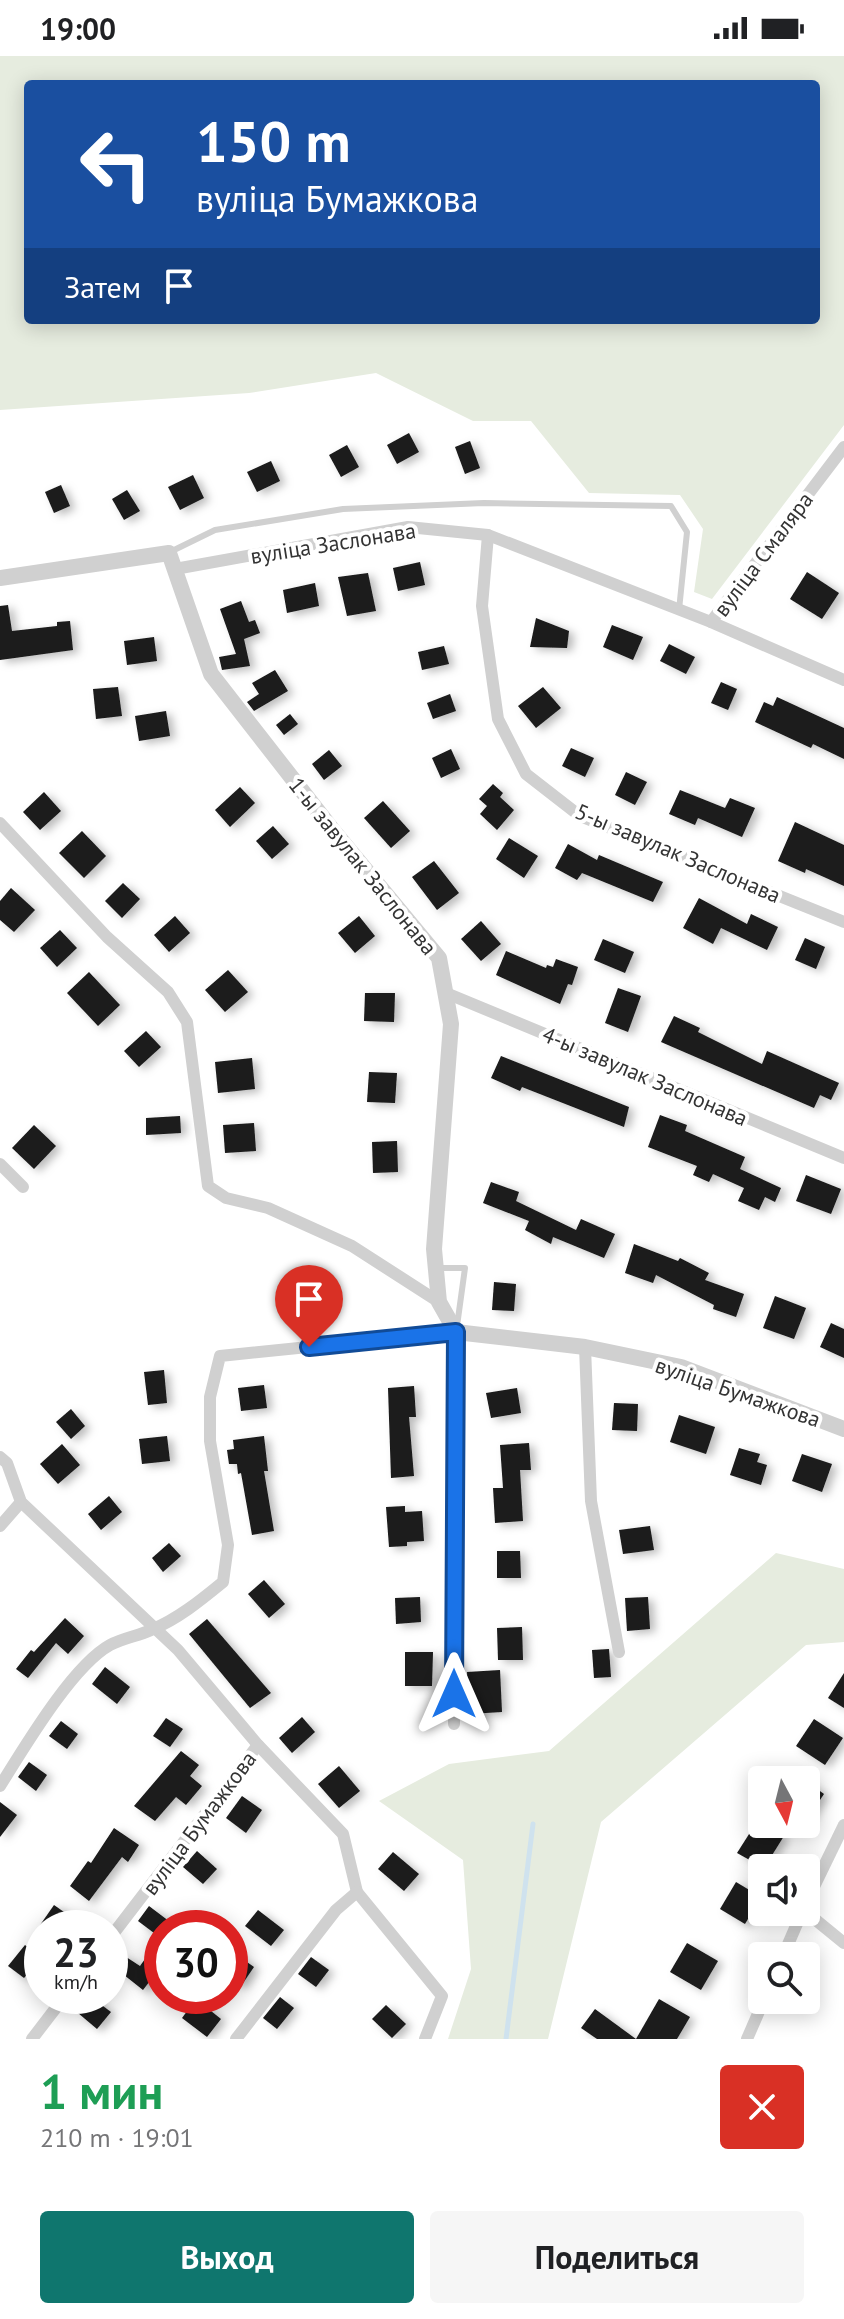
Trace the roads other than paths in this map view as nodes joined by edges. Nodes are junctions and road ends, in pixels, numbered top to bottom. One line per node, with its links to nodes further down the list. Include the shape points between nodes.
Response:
1 (844, 447): 6 (street, вуліца Смаляра)
2 (488, 535): 3 (street, вуліца Заслонава, via 408,527); 5 (street, вуліца Заслонава); 9 (street, 5-ы завулак Заслонава, via 482,606 498,719 526,774 580,816)
3 (172, 561): 4 (street, вуліца Заслонава); 5 (lane, via 215,530 343,509 484,503 671,506 687,532); 10 (street, 1-ы завулак Заслонава, via 211,674 439,958)
4 (0, 578)
5 (679, 610): 6 (street, вуліца Заслонава)
6 (711, 622): 7 (street, вуліца Заслонава)
7 (844, 680)
8 (0, 823): 15 (street, via 107,937 168,992 187,1022 208,1186 226,1198 268,1208 352,1246)
9 (844, 922)
10 (446, 993): 11 (street, 4-ы завулак Заслонава); 14 (street, 1-ы завулак Заслонава, via 451,1024)
11 (844, 1158)
12 (0, 1164): 13 (street)
13 (23, 1187)
14 (435, 1268): 15 (street, 1-ы завулак Заслонава); 16 (lane, via 465,1268)
15 (439, 1302): 16 (street, 1-ы завулак Заслонава)
16 (456, 1332): 17 (street, вуліца Бумажкова); 22 (street, вуліца Бумажкова, via 220,1356 210,1397 210,1441 228,1545 223,1582 195,1606); 24 (street)
17 (585, 1347): 18 (street, вуліца Бумажкова, via 681,1367); 23 (street, via 591,1501)
18 (844, 1429)
19 (0, 1457): 20 (street, вуліца Бумажкова)
20 (21, 1502): 21 (street); 22 (street, вуліца Бумажкова)
21 (0, 1526)
22 (154, 1629): 25 (street, вуліца Бумажкова); 26 (street, вуліца Бумажкова, via 109,1646 85,1667 50,1708)
23 (619, 1652)
24 (454, 1724)
25 (258, 1745): 29 (street, вуліца Бумажкова, via 343,1834); 30 (street, вуліца Бумажкова)
26 (0, 1786)
27 (844, 1825): 28 (street)
28 (820, 1874)
29 (357, 1892): 36 (street, via 336,1910); 37 (street, вуліца Бумажкова, via 442,1996)
30 (128, 1915)
31 (820, 1924): 32 (street)
32 (844, 1943)
33 (51, 2014): 35 (street)
34 (758, 2014): 38 (street)
35 (32, 2039)
36 (236, 2039)
37 (425, 2039)
38 (747, 2039)

